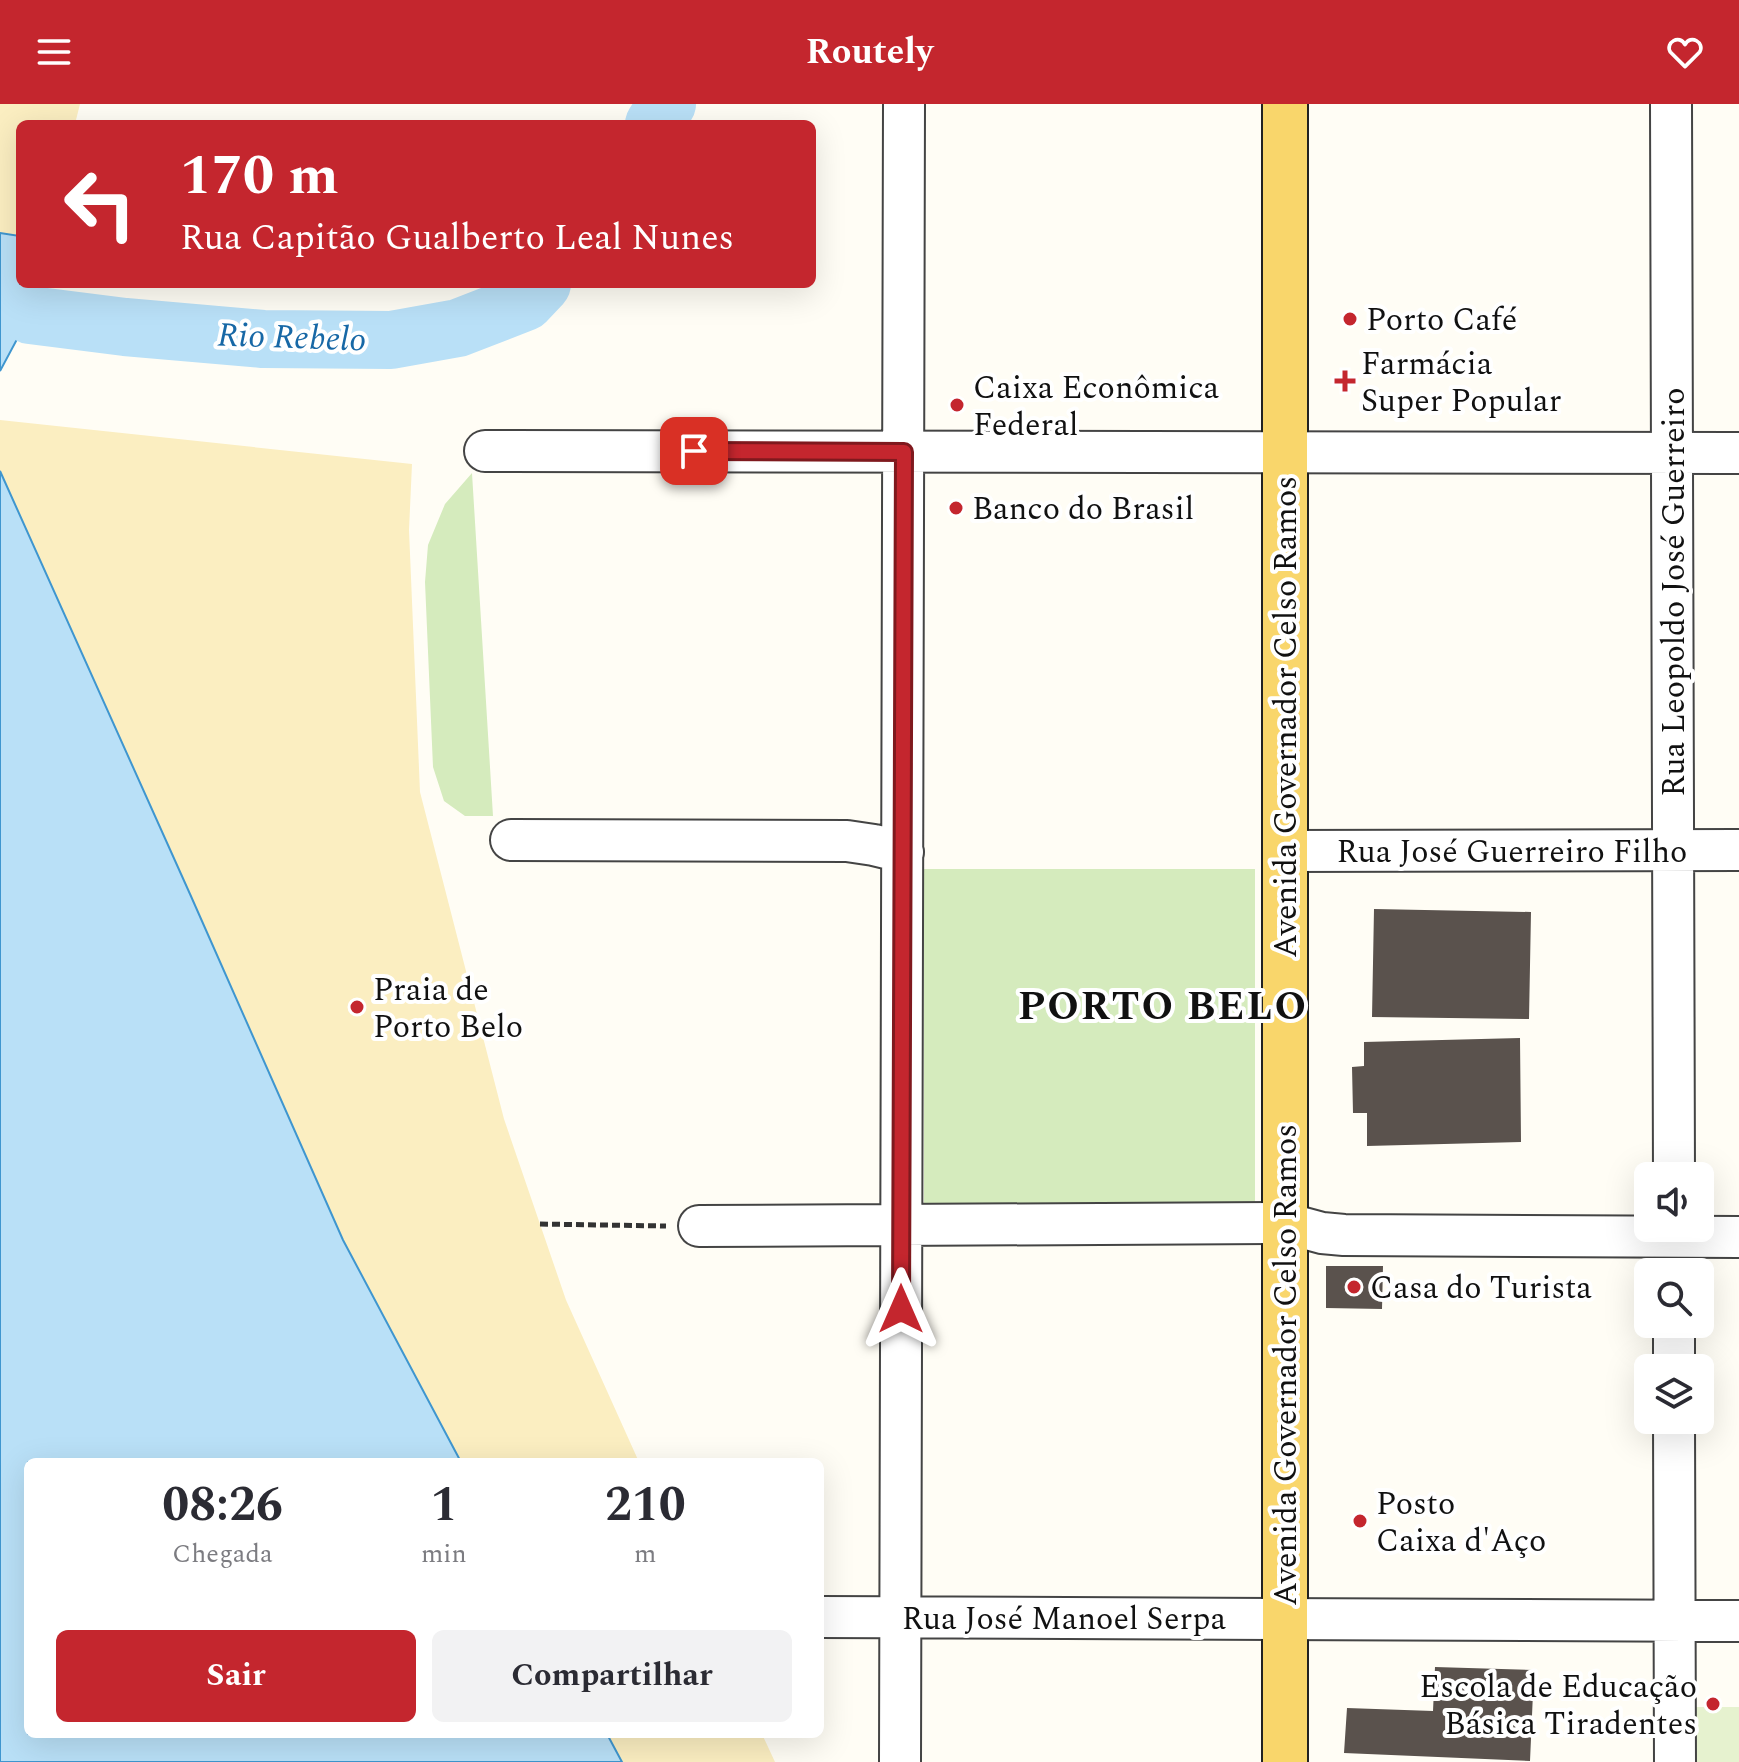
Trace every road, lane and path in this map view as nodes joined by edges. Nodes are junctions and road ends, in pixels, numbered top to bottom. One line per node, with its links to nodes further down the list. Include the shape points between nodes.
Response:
1 (904, 104): 5 (street)
2 (1285, 104): 6 (main road, Avenida Governador Celso Ramos)
3 (1671, 104): 7 (street, Rua Leopoldo José Guerreiro)
4 (485, 451): 5 (street)
5 (904, 452): 6 (street); 13 (street)
6 (1285, 452): 7 (street); 12 (main road, Avenida Governador Celso Ramos)
7 (1672, 453): 8 (street); 10 (street, Rua Leopoldo José Guerreiro)
8 (1739, 453)
9 (511, 840): 13 (street, via 847,841)
10 (1673, 850): 11 (street, Rua José Guerreiro Filho); 12 (street, Rua José Guerreiro Filho); 14 (street, Rua Leopoldo José Guerreiro)
11 (1739, 850)
12 (1284, 851): 15 (main road, Avenida Governador Celso Ramos)
13 (903, 852): 17 (street)
14 (1674, 1162)
15 (1285, 1223): 17 (street); 20 (street, via 1344,1235); 24 (main road, Avenida Governador Celso Ramos)
16 (540, 1224): 18 (path)
17 (902, 1225): 18 (street); 23 (street)
18 (699, 1226)
19 (1739, 1237): 20 (street)
20 (1674, 1245)
21 (1674, 1434): 25 (street)
22 (824, 1617): 23 (street, Rua José Manoel Serpa)
23 (901, 1617): 24 (street, Rua José Manoel Serpa); 27 (street)
24 (1285, 1619): 25 (street, Rua José Manoel Serpa); 28 (main road, Avenida Governador Celso Ramos)
25 (1675, 1620): 26 (street, Rua José Manoel Serpa); 29 (street)
26 (1739, 1621)
27 (900, 1762)
28 (1285, 1762)
29 (1675, 1762)

